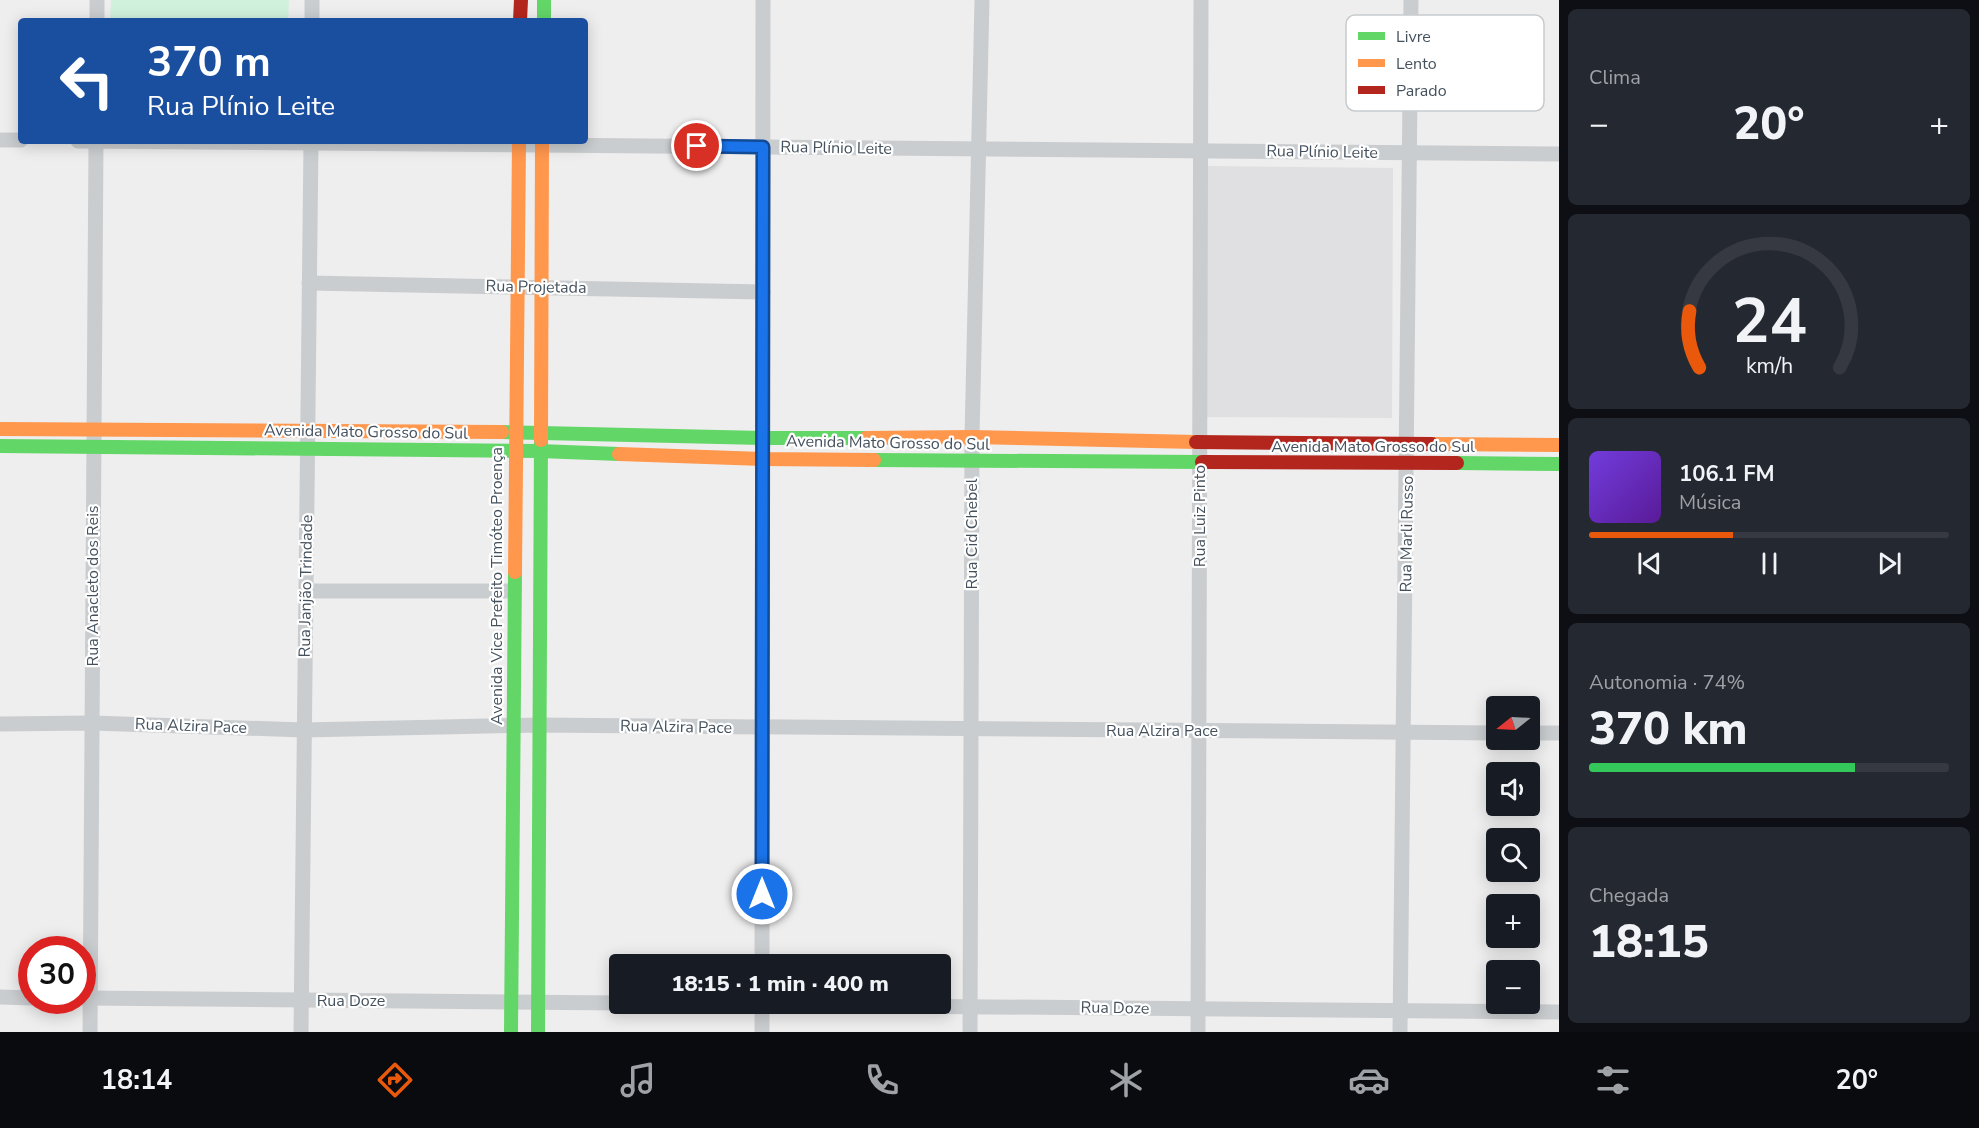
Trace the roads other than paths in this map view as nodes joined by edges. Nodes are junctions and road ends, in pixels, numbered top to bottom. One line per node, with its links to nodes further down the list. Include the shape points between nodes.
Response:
1 (97, 0): 10 (street)
2 (312, 0): 11 (street)
3 (520, 0): 12 (main road)
4 (544, 0): 13 (main road)
5 (763, 0): 22 (street)
6 (982, 0): 23 (street, Rua Cid Chebel)
7 (1202, 0): 24 (street, Rua Luiz Pinto)
8 (1411, 0): 9 (street, Rua Marli Russo)
9 (1411, 15)
10 (96, 18)
11 (312, 18)
12 (520, 18)
13 (544, 18)
14 (1410, 111): 25 (street, Rua Marli Russo)
15 (0, 140): 16 (street)
16 (18, 141)
17 (96, 144): 32 (street, Rua Anacleto dos Reis)
18 (310, 144): 27 (street, Rua Janjão Trindade)
19 (519, 144): 28 (main road, Avenida Vice Prefeito Timóteo Proença)
20 (542, 144): 29 (main road)
21 (588, 144): 22 (street, Rua Plínio Leite)
22 (763, 147): 23 (street, Rua Plínio Leite); 30 (street)
23 (979, 149): 24 (street, Rua Plínio Leite); 36 (street, Rua Cid Chebel)
24 (1201, 151): 25 (street, Rua Plínio Leite); 38 (street, Rua Luiz Pinto)
25 (1410, 153): 26 (street, Rua Plínio Leite); 39 (street, Rua Marli Russo)
26 (1559, 154)
27 (309, 283): 28 (street, Rua Projetada); 33 (street, Rua Janjão Trindade)
28 (517, 287): 29 (street, Rua Projetada); 34 (main road, Avenida Vice Prefeito Timóteo Proença)
29 (541, 288): 30 (street, Rua Projetada); 35 (main road)
30 (763, 292): 37 (street)
31 (0, 429): 32 (main road, Avenida Mato Grosso do Sul)
32 (94, 429): 33 (main road, Avenida Mato Grosso do Sul); 42 (street, Rua Anacleto dos Reis)
33 (307, 431): 34 (main road, Avenida Mato Grosso do Sul); 43 (street, Rua Janjão Trindade)
34 (515, 432): 35 (main road, Avenida Mato Grosso do Sul); 44 (main road, Avenida Vice Prefeito Timóteo Proença)
35 (539, 432): 37 (main road, Avenida Mato Grosso do Sul); 45 (main road)
36 (972, 437): 37 (main road, Avenida Mato Grosso do Sul); 38 (main road, Avenida Mato Grosso do Sul); 47 (street, Rua Cid Chebel)
37 (763, 438): 46 (street)
38 (1200, 442): 39 (main road, Avenida Mato Grosso do Sul); 48 (street, Rua Luiz Pinto)
39 (1408, 444): 40 (main road, Avenida Mato Grosso do Sul); 50 (street, Rua Marli Russo)
40 (1559, 445)
41 (0, 446): 42 (main road, Avenida Mato Grosso do Sul)
42 (94, 446): 43 (main road, Avenida Mato Grosso do Sul); 53 (street, Rua Anacleto dos Reis)
43 (307, 448): 44 (main road, Avenida Mato Grosso do Sul); 51 (street, Rua Janjão Trindade)
44 (514, 451): 45 (main road, Avenida Mato Grosso do Sul); 52 (main road, Avenida Vice Prefeito Timóteo Proença)
45 (539, 451): 46 (main road, Avenida Mato Grosso do Sul); 55 (main road)
46 (763, 459): 47 (main road, Avenida Mato Grosso do Sul); 57 (street)
47 (972, 461): 48 (main road, Avenida Mato Grosso do Sul); 59 (street, Rua Cid Chebel)
48 (1200, 463): 50 (main road, Avenida Mato Grosso do Sul); 60 (street, Rua Luiz Pinto)
49 (1559, 464): 50 (main road, Avenida Mato Grosso do Sul)
50 (1408, 465): 61 (street, Rua Marli Russo)
51 (306, 591): 52 (street); 58 (street, Rua Janjão Trindade)
52 (514, 591): 56 (main road, Avenida Vice Prefeito Timóteo Proença)
53 (92, 723): 54 (street, Rua Alzira Pace); 58 (street, Rua Alzira Pace); 65 (street, Rua Anacleto dos Reis)
54 (0, 724)
55 (539, 725): 56 (street, Rua Alzira Pace); 57 (street, Rua Alzira Pace); 72 (main road)
56 (513, 726): 58 (street, Rua Alzira Pace); 71 (main road, Avenida Vice Prefeito Timóteo Proença)
57 (762, 729): 59 (street, Rua Alzira Pace); 66 (street)
58 (304, 730): 70 (street, Rua Janjão Trindade)
59 (971, 730): 60 (street, Rua Alzira Pace); 75 (street, Rua Cid Chebel)
60 (1199, 731): 61 (street, Rua Alzira Pace); 76 (street, Rua Luiz Pinto)
61 (1404, 732): 62 (street, Rua Alzira Pace); 77 (street, Rua Marli Russo)
62 (1486, 733)
63 (1540, 733): 64 (street)
64 (1559, 733)
65 (87, 936)
66 (762, 954)
67 (0, 997): 68 (street)
68 (18, 998)
69 (96, 998): 70 (street, Rua Doze)
70 (301, 1000): 71 (street, Rua Doze); 82 (street, Rua Janjão Trindade)
71 (511, 1002): 72 (street, Rua Doze); 83 (main road, Avenida Vice Prefeito Timóteo Proença)
72 (538, 1002): 73 (street, Rua Doze); 84 (main road)
73 (609, 1003)
74 (951, 1006): 75 (street, Rua Doze)
75 (970, 1006): 76 (street, Rua Doze); 86 (street, Rua Cid Chebel)
76 (1198, 1008): 77 (street, Rua Doze); 87 (street, Rua Luiz Pinto)
77 (1401, 1010): 78 (street, Rua Doze); 88 (street, Rua Marli Russo)
78 (1559, 1012)
79 (88, 1014): 81 (street, Rua Anacleto dos Reis)
80 (762, 1014): 85 (street)
81 (90, 1032)
82 (301, 1032)
83 (511, 1032)
84 (538, 1032)
85 (762, 1032)
86 (970, 1032)
87 (1198, 1032)
88 (1400, 1032)

